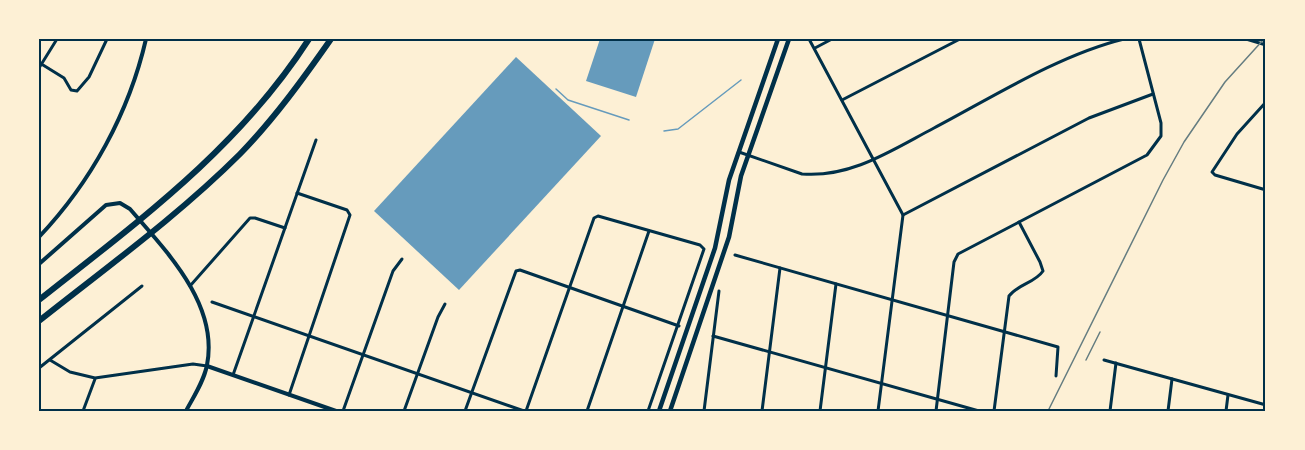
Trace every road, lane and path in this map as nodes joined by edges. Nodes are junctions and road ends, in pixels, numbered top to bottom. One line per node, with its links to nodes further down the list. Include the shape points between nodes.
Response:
1 (57, 39): 16 (street)
2 (107, 39): 16 (street, via 77,91)
3 (146, 39): 31 (street, via 125,103 96,162)
4 (309, 39): 41 (highway, via 230,141 153,210)
5 (330, 39): 48 (highway, via 242,152 163,223)
6 (778, 39): 22 (main road)
7 (789, 39): 23 (main road)
8 (810, 39): 15 (street)
9 (832, 39): 15 (street)
10 (960, 39): 19 (street)
11 (1124, 39): 24 (street, via 1064,60)
12 (1139, 39): 18 (street)
13 (1246, 39): 14 (street)
14 (1266, 45)
15 (814, 46): 19 (street)
16 (43, 64): 17 (street)
17 (39, 68)
18 (1153, 94): 27 (street, via 1089,118); 28 (street, via 1162,126 1161,136 1147,155)
19 (842, 100): 24 (street)
20 (1266, 102): 25 (street, via 1212,170 1215,175)
21 (316, 140): 26 (street)
22 (739, 152): 23 (street); 81 (main road, via 715,248)
23 (748, 155): 24 (street, via 813,174 844,171); 82 (main road, via 725,251)
24 (873, 160): 27 (street)
25 (1266, 190)
26 (297, 193): 29 (street); 51 (street, via 350,213)
27 (903, 215): 42 (street)
28 (1019, 222): 46 (street, via 957,256); 50 (street, via 1043,271 1011,292)
29 (285, 228): 38 (street, via 250,218); 47 (street)
30 (650, 231): 39 (street, via 594,218); 45 (street); 49 (street, via 703,247)
31 (39, 237)
32 (735, 255): 35 (street)
33 (402, 260): 54 (street, via 394,268)
34 (39, 264): 38 (street, via 103,208 120,203 130,209)
35 (780, 268): 36 (street); 53 (street)
36 (836, 284): 42 (street); 60 (street)
37 (142, 286): 55 (street)
38 (190, 286): 58 (street, via 207,324)
39 (570, 288): 45 (street); 67 (street, via 520,270 514,273); 78 (street)
40 (719, 291): 52 (street)
41 (39, 300)
42 (892, 300): 46 (street); 66 (street)
43 (212, 302): 47 (street)
44 (445, 304): 61 (street)
45 (623, 306): 49 (street); 79 (street)
46 (948, 315): 50 (street); 70 (street)
47 (254, 317): 51 (street); 62 (street)
48 (39, 321)
49 (679, 326): 80 (street)
50 (1004, 331): 63 (street, via 1058,347); 89 (street)
51 (308, 336): 54 (street); 68 (street)
52 (713, 336): 53 (street); 83 (street)
53 (769, 351): 60 (street); 84 (street)
54 (363, 355): 61 (street); 75 (street)
55 (50, 360): 59 (street); 64 (street, via 69,372)
56 (1104, 360): 57 (street)
57 (1116, 363): 65 (street); 90 (street)
58 (207, 366): 62 (street); 64 (street, via 196,363); 73 (street)
59 (39, 368)
60 (825, 368): 66 (street); 85 (street)
61 (418, 374): 67 (street); 76 (street)
62 (233, 375): 68 (street)
63 (1056, 376)
64 (95, 378): 72 (street)
65 (1172, 379): 69 (street); 91 (street)
66 (882, 383): 70 (street); 86 (street)
67 (471, 393): 77 (street); 78 (street)
68 (289, 394): 74 (street)
69 (1228, 395): 71 (street); 92 (street)
70 (937, 399): 87 (street); 88 (street)
71 (1266, 405)
72 (83, 411)
73 (186, 411)
74 (336, 411)
75 (343, 411)
76 (404, 411)
77 (465, 411)
78 (525, 411)
79 (587, 411)
80 (648, 411)
81 (659, 411)
82 (670, 411)
83 (704, 411)
84 (762, 411)
85 (820, 411)
86 (878, 411)
87 (936, 411)
88 (979, 411)
89 (994, 411)
90 (1110, 411)
91 (1168, 411)
92 (1226, 411)

